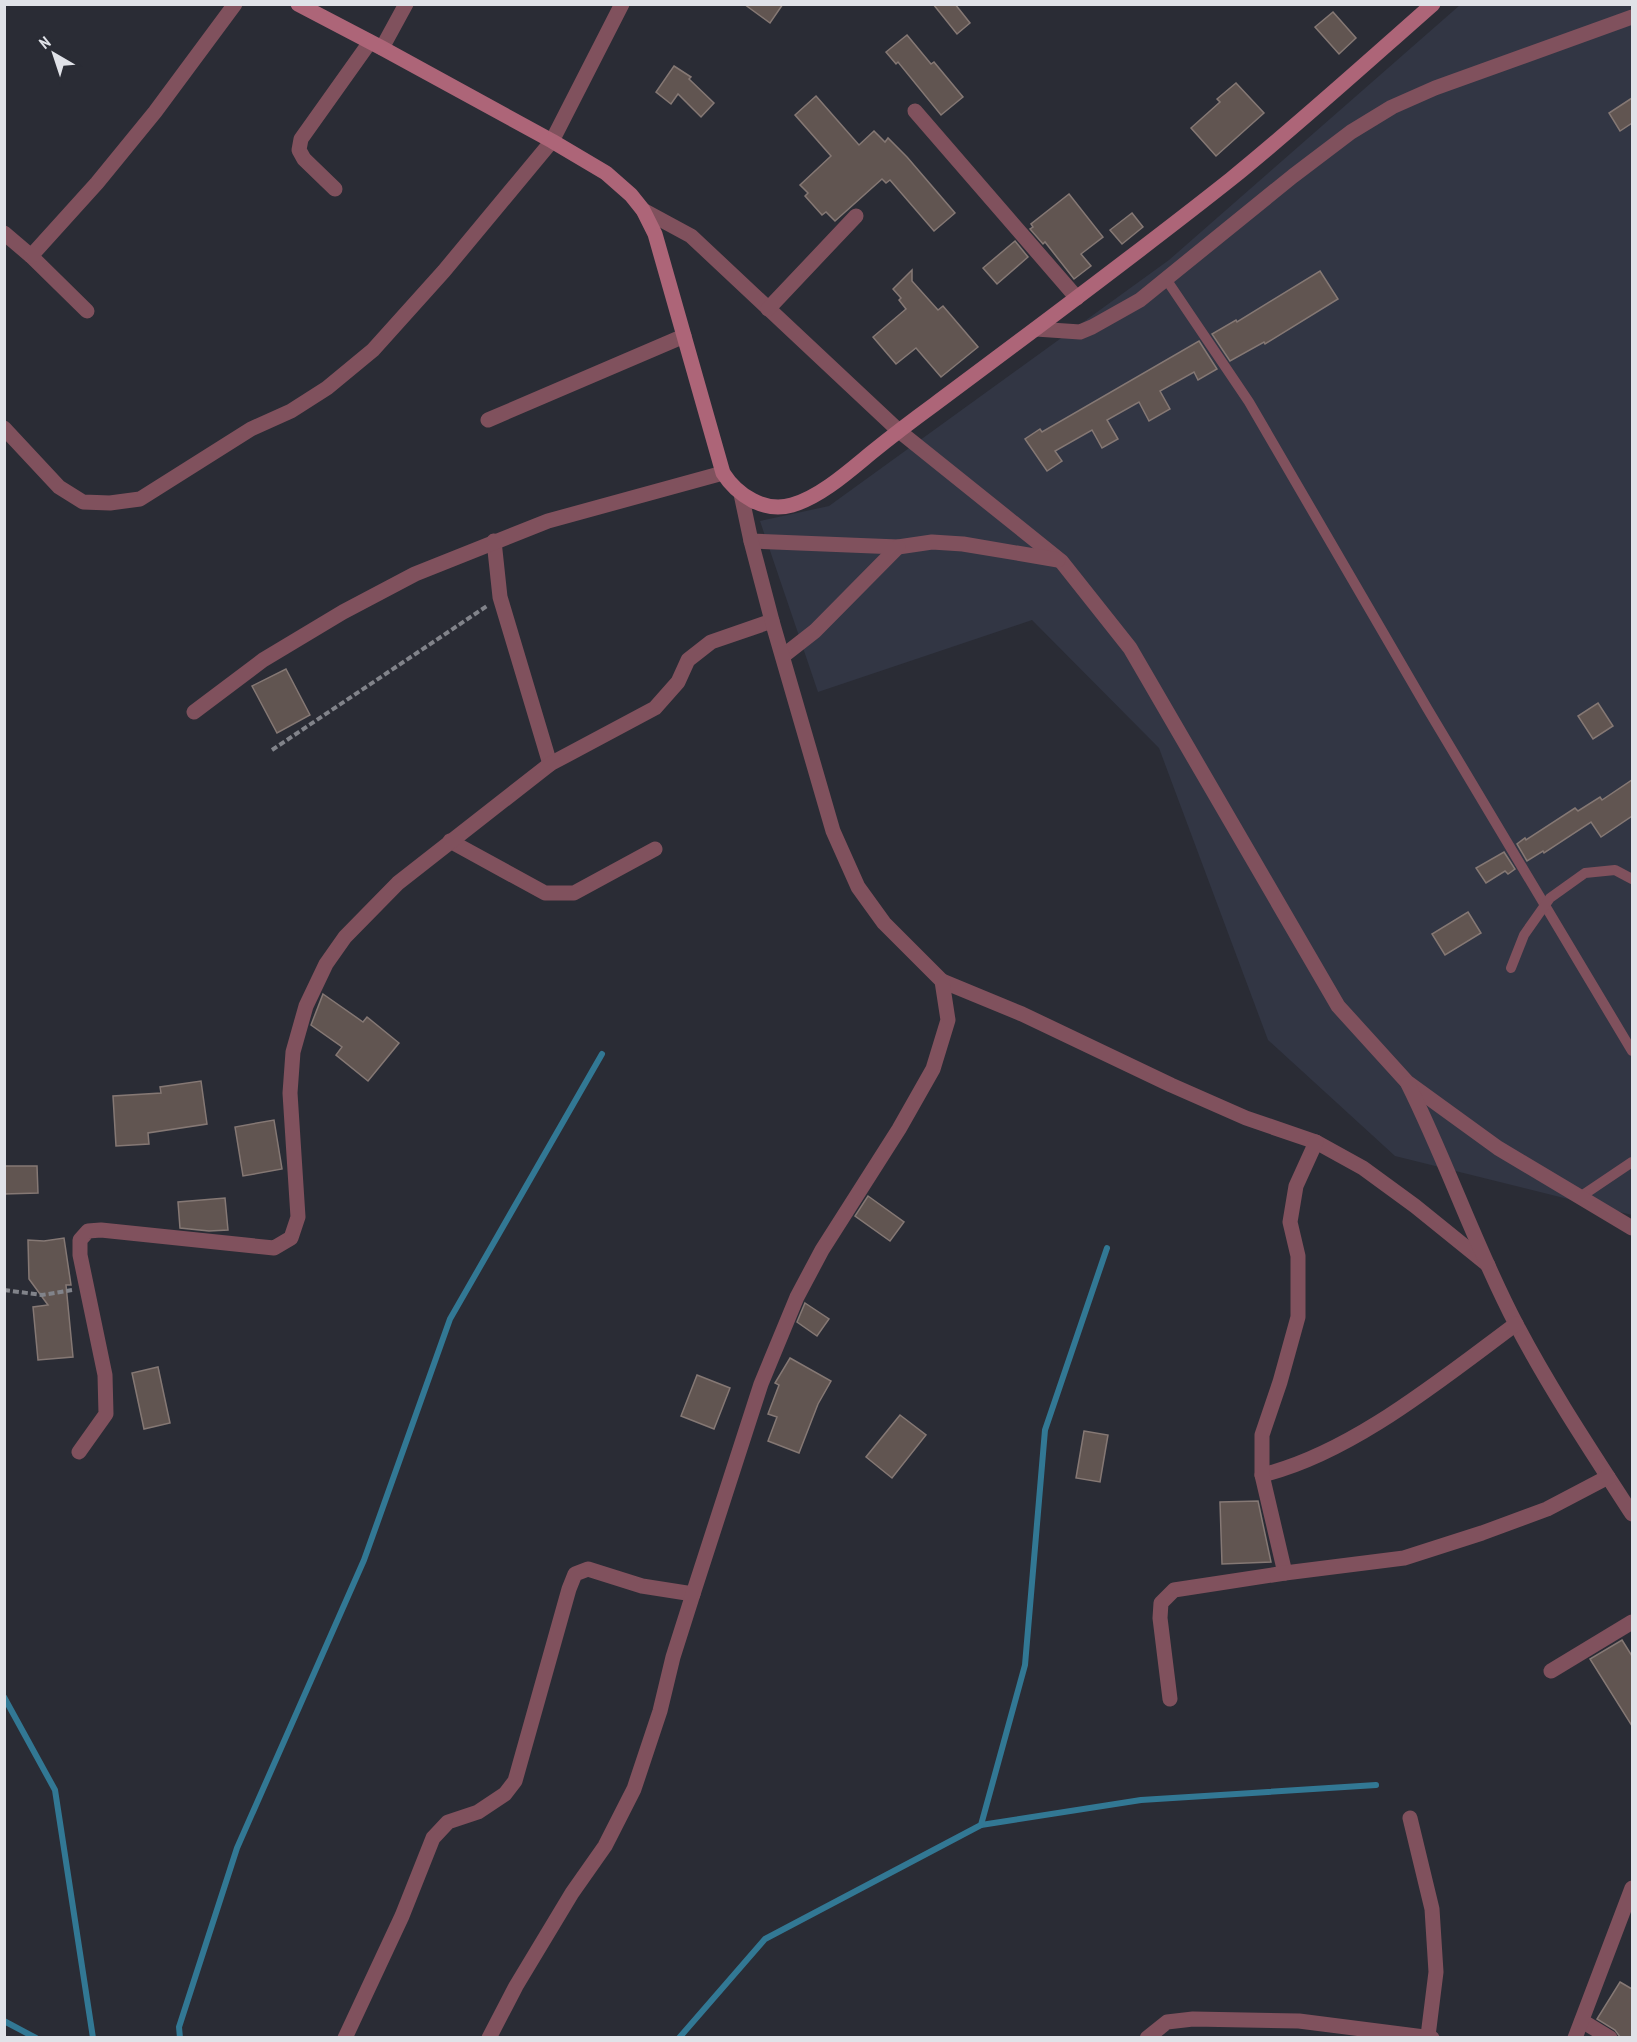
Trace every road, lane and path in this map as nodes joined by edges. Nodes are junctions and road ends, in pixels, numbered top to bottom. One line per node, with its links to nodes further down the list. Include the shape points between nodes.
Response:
1 (235, 4): 14 (street, via 155,112)
2 (298, 4): 7 (street)
3 (406, 4): 7 (street)
4 (622, 4): 9 (street)
5 (1433, 4): 16 (street, via 1233,177)
6 (1632, 17): 15 (street, via 1392,107 1351,132)
7 (376, 45): 9 (street); 10 (street, via 301,139 299,150 304,159)
8 (915, 111): 16 (street)
9 (552, 141): 11 (street, via 606,173); 22 (street, via 373,350 327,388 291,411 250,429 140,499 83,502 59,487)
10 (335, 189)
11 (643, 210): 17 (street, via 691,237); 20 (street, via 655,234)
12 (856, 216): 17 (street)
13 (4, 233): 14 (street)
14 (31, 256): 18 (street)
15 (1166, 279): 19 (street, via 1140,300 1080,332); 39 (lane, via 1249,402)
16 (1077, 298): 19 (street)
17 (768, 309): 23 (street)
18 (87, 311)
19 (1035, 329): 23 (street)
20 (684, 336): 21 (street); 24 (street)
21 (488, 420)
22 (4, 428)
23 (898, 431): 25 (street, via 836,482 792,505 775,507); 29 (street)
24 (723, 473): 25 (street); 26 (street, via 548,521)
25 (741, 494): 27 (street)
26 (494, 541): 30 (street); 33 (street, via 415,574 343,612 263,660)
27 (751, 541): 28 (street); 31 (street)
28 (898, 547): 29 (street, via 932,542 963,544); 32 (street, via 814,631)
29 (1061, 561): 43 (street, via 1130,648 1338,1006)
30 (500, 597): 34 (path); 35 (street)
31 (772, 621): 32 (street); 35 (street, via 711,642 688,660 678,682 655,708)
32 (783, 656): 41 (street, via 833,831 858,887 884,923)
33 (194, 712)
34 (272, 750)
35 (550, 764): 36 (street)
36 (450, 842): 37 (street, via 545,893 574,893); 49 (street, via 398,883 345,937 326,964 306,1006 293,1052 290,1102 298,1217 291,1238 274,1248 88,1231 80,1240)
37 (655, 849)
38 (1632, 879): 39 (lane, via 1615,870 1585,873)
39 (1545, 905): 40 (lane, via 1524,935); 42 (lane)
40 (1511, 968)
41 (942, 981): 44 (street, via 1246,1118); 57 (street, via 948,1020 933,1069 797,1297 761,1384)
42 (1632, 1052)
43 (1407, 1082): 46 (street, via 1498,1148); 48 (street)
44 (1316, 1142): 48 (street, via 1364,1168); 53 (street, via 1296,1186 1290,1222 1298,1256 1298,1317 1262,1435)
45 (1632, 1162): 46 (lane)
46 (1580, 1197): 47 (street)
47 (1632, 1228)
48 (1488, 1265): 51 (street)
49 (87, 1288): 50 (path, via 42,1295); 52 (street, via 105,1375 106,1414)
50 (4, 1290)
51 (1516, 1324): 53 (street, via 1406,1404 1341,1444 1287,1469); 54 (street)
52 (79, 1452)
53 (1262, 1475): 56 (street)
54 (1608, 1477): 55 (street); 56 (street, via 1547,1509 1404,1558)
55 (1632, 1514)
56 (1285, 1573): 60 (street, via 1174,1590 1161,1603)
57 (693, 1594): 64 (street, via 642,1586 588,1569 575,1574 515,1781 505,1794 478,1812 448,1822 432,1838 402,1916); 65 (street, via 634,1789 605,1846 567,1902)
58 (1632, 1622): 59 (street)
59 (1551, 1671)
60 (1170, 1699)
61 (1410, 1818): 67 (street, via 1432,1909 1436,1972)
62 (1632, 1888): 63 (street)
63 (1581, 2021): 68 (street); 69 (street)
64 (345, 2037)
65 (489, 2037)
66 (1147, 2037): 67 (street, via 1167,2022 1192,2019 1299,2021)
67 (1430, 2037)
68 (1575, 2037)
69 (1610, 2037)

